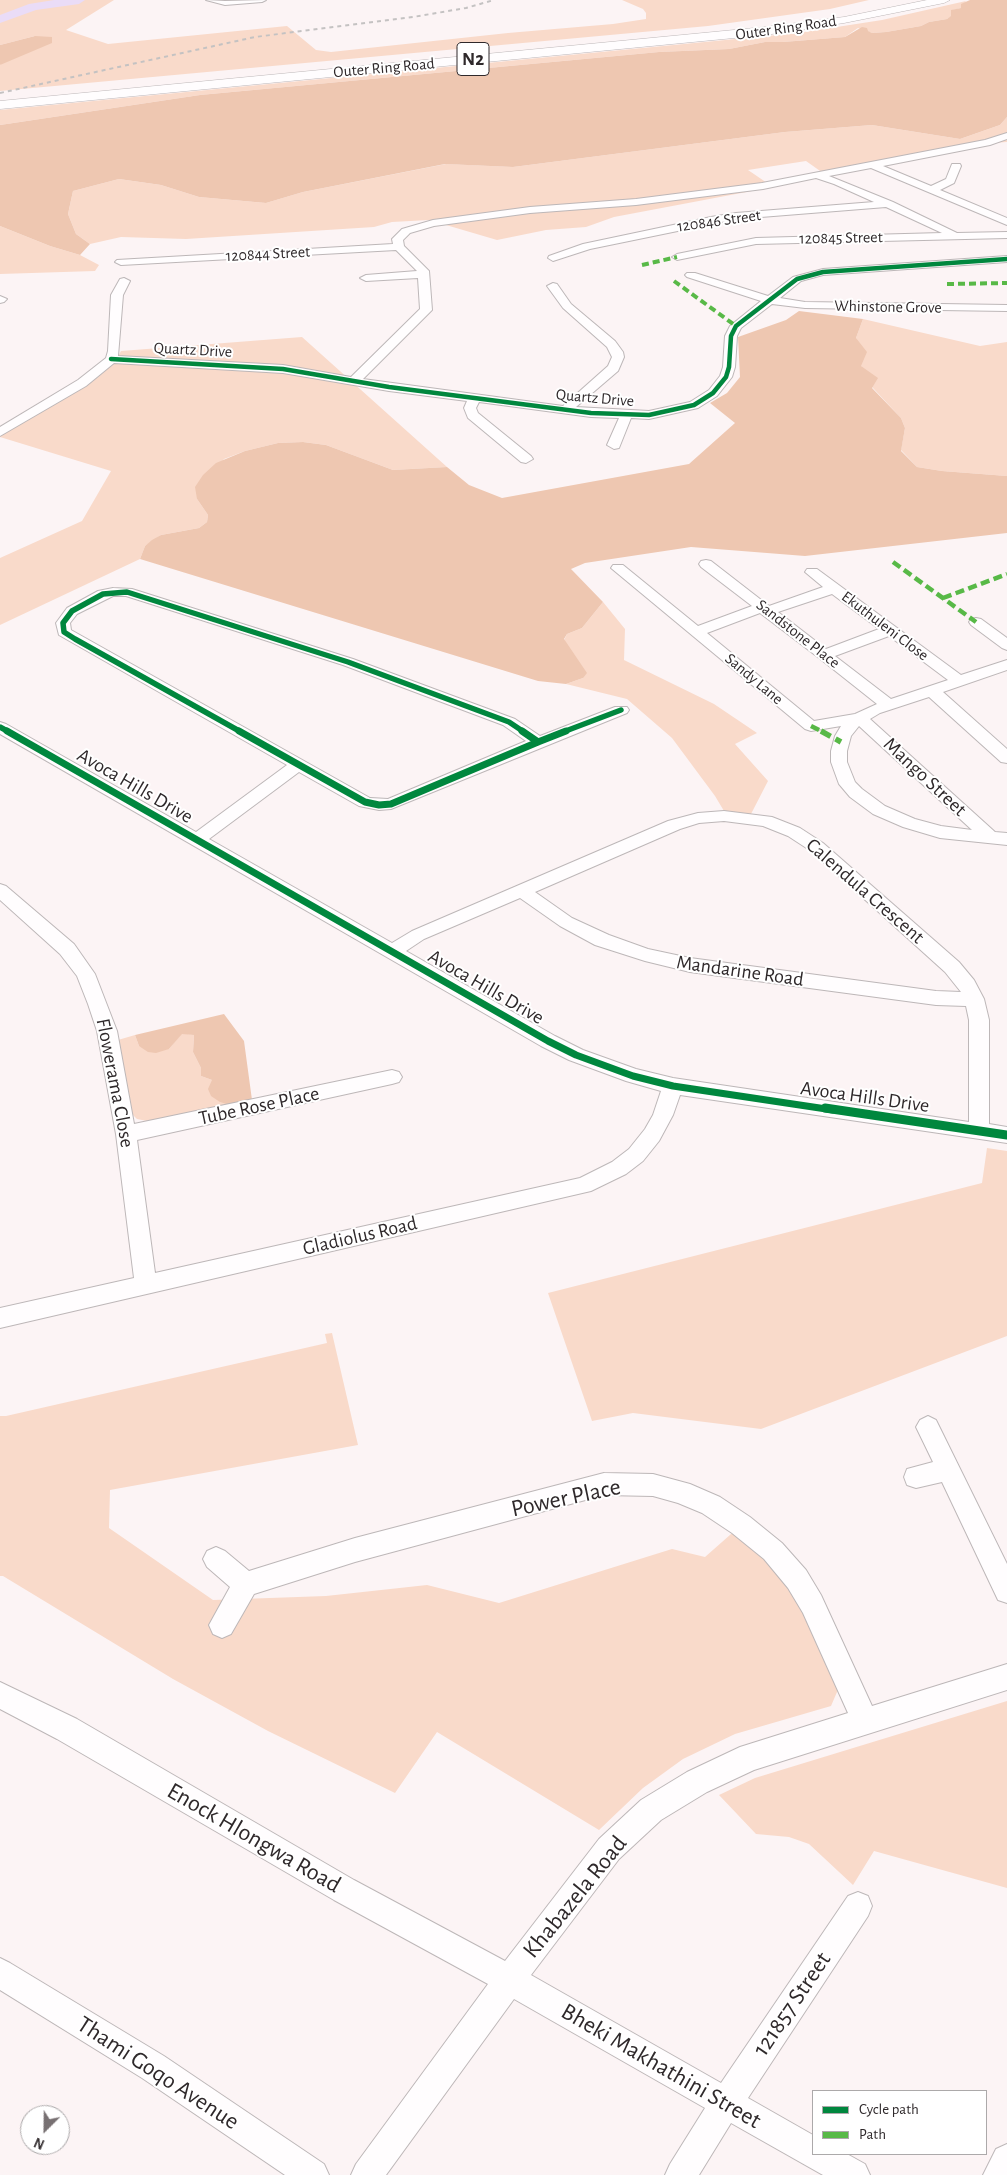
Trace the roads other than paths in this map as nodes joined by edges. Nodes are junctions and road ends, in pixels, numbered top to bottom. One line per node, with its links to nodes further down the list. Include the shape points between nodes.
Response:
1 (210, 0): 2 (street, via 225,3)
2 (262, 0)
3 (902, 0): 8 (highway, Outer Ring Road / N2)
4 (944, 0): 7 (highway, Outer Ring Road / N2)
5 (952, 0): 7 (highway)
6 (870, 3): 8 (highway)
7 (918, 6): 10 (highway, Outer Ring Road / N2, via 764,32)
8 (803, 18): 9 (highway, Outer Ring Road / N2, via 716,29)
9 (0, 96)
10 (0, 105)
11 (1007, 136): 12 (street, via 987,144)
12 (873, 165): 14 (street); 15 (street)
13 (956, 166): 15 (street, via 950,181)
14 (817, 175): 16 (street, 120846 Street); 20 (street, via 763,186 636,202 530,210 433,223 406,231)
15 (931, 190): 17 (street)
16 (889, 204): 19 (street, 120846 Street); 22 (street, 120846 Street, via 711,220 587,246)
17 (1007, 222)
18 (1007, 235): 19 (street, 120845 Street)
19 (960, 236): 21 (street, 120845 Street, via 756,241)
20 (398, 243): 24 (street, 120844 Street, via 138,256); 25 (street)
21 (677, 257)
22 (553, 258)
23 (1007, 259): 30 (street, Quartz Drive, via 823,272 798,279)
24 (122, 262)
25 (424, 274): 27 (street); 33 (street, via 425,313)
26 (691, 275): 30 (street, Whinstone Grove)
27 (366, 278)
28 (124, 281): 32 (street, via 117,295)
29 (553, 286): 35 (street, via 567,306 610,344 618,357 614,368)
30 (770, 300): 31 (street, Whinstone Grove, via 824,306); 36 (street, Quartz Drive, via 736,326 729,343 726,377 713,393 681,409)
31 (1007, 308)
32 (111, 359): 33 (street, Quartz Drive, via 283,369); 37 (street, via 82,383)
33 (354, 381): 34 (street, Quartz Drive)
34 (474, 399): 35 (street, Quartz Drive); 39 (street, via 470,408 472,415)
35 (565, 410): 36 (street, Quartz Drive)
36 (626, 416): 38 (street)
37 (0, 432)
38 (614, 445)
39 (526, 459)
40 (706, 564): 44 (street, Sandstone Place)
41 (618, 568): 47 (street, Sandy Lane)
42 (812, 572): 43 (street, Ekuthuleni Close)
43 (834, 588): 44 (street, Sandy Lane); 46 (street, Ekuthuleni Close)
44 (765, 609): 47 (street, Sandy Lane); 49 (street, Sandstone Place)
45 (976, 622): 48 (street)
46 (891, 630): 49 (street); 52 (street, Ekuthuleni Close)
47 (696, 632): 57 (street, Sandy Lane, via 811,726)
48 (1007, 645)
49 (824, 655): 55 (street, Sandstone Place)
50 (1007, 665): 51 (street)
51 (980, 674): 52 (street); 53 (street)
52 (959, 681): 54 (street)
53 (1007, 683)
54 (931, 690): 55 (street); 60 (street)
55 (889, 705): 57 (street)
56 (621, 710): 59 (street)
57 (860, 718): 62 (street, Mango Street); 62 (street, via 843,736 839,751 842,774 856,793 879,810 909,823 940,832)
58 (0, 727): 64 (street, Avoca Hills Drive)
59 (538, 742): 61 (street, via 384,805 365,802); 61 (street, via 509,722 348,662 126,592 103,594 79,606 66,618 64,632 75,639)
60 (1007, 758)
61 (298, 765): 64 (street)
62 (990, 838): 63 (street)
63 (1007, 839)
64 (197, 840): 67 (street, Avoca Hills Drive)
65 (0, 890): 72 (street, Flowerama Close, via 67,949 86,974 108,1031)
66 (522, 891): 67 (street, Calendula Crescent, via 418,934); 68 (street, Mandarine Road, via 573,926 645,955 690,965 936,998); 68 (street, Calendula Crescent, via 686,821 724,816 766,822 794,832 817,847 952,967)
67 (391, 952): 70 (street, Avoca Hills Drive, via 576,1055 633,1076)
68 (974, 999): 71 (street, Calendula Crescent, via 980,1020)
69 (392, 1077): 72 (street, Tube Rose Place)
70 (673, 1086): 71 (street, Avoca Hills Drive); 74 (street, Gladiolus Road, via 663,1115 636,1155 619,1168 584,1185)
71 (980, 1130): 73 (street, Avoca Hills Drive)
72 (126, 1134): 74 (street, Flowerama Close)
73 (1007, 1135)
74 (146, 1285): 75 (street, Gladiolus Road)
75 (0, 1318)
76 (928, 1427): 77 (street)
77 (948, 1469): 78 (street); 81 (street)
78 (916, 1477)
79 (216, 1560): 80 (street)
80 (246, 1584): 82 (street); 85 (street, Power Place, via 355,1550 604,1484 653,1485 681,1492 711,1505 773,1551 797,1579 812,1604)
81 (1007, 1591)
82 (222, 1626)
83 (1007, 1677): 85 (street, Khabazela Road)
84 (0, 1695): 88 (street, Enock Hlongwa Road, via 67,1728 344,1890)
85 (865, 1720): 88 (street, Khabazela Road, via 750,1757 697,1782 651,1810 609,1849)
86 (858, 1906): 89 (street, 121857 Street)
87 (0, 1973): 93 (street, Thami Goqo Avenue, via 153,2067)
88 (509, 1980): 89 (street, Bheki Makhathini Street); 94 (street, Khabazela Road)
89 (726, 2103): 90 (street, Bheki Makhathini Street); 95 (street, 121857 Street)
90 (812, 2151)
91 (819, 2155): 96 (street, Bheki Makhathini Street)
92 (1007, 2160): 97 (street)
93 (313, 2175)
94 (367, 2175)
95 (681, 2175)
96 (854, 2175)
97 (999, 2175)

